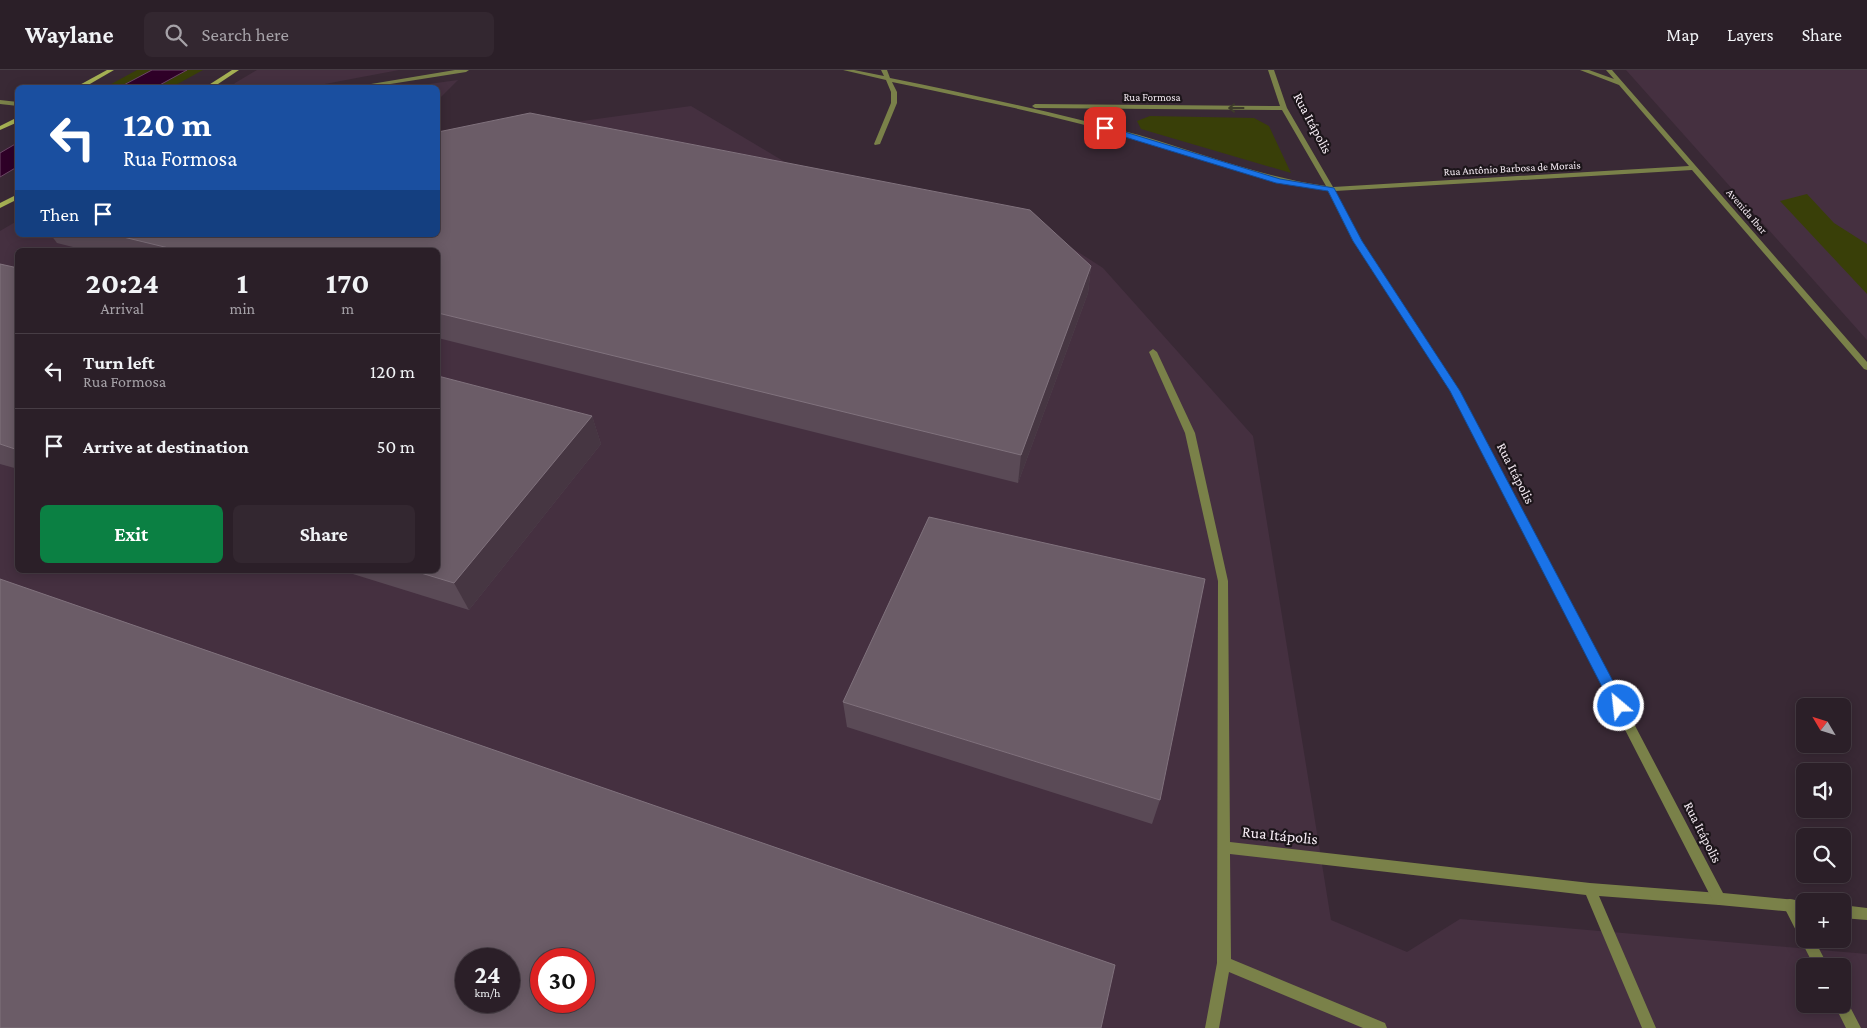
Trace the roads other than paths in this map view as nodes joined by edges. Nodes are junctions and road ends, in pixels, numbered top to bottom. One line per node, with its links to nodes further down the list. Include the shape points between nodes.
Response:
1 (111, 70): 12 (main road)
2 (236, 70): 13 (main road)
3 (466, 70): 9 (street)
4 (846, 70): 10 (street, Rua Formosa)
5 (884, 70): 10 (street)
6 (1271, 70): 18 (street, Rua Itápolis)
7 (1583, 70): 11 (street)
8 (1609, 70): 11 (street, Avenida Ibar)
9 (436, 72): 14 (street)
10 (887, 79): 17 (street, Rua Formosa); 21 (street, via 894,92 894,103)
11 (1622, 84): 22 (street, Avenida Ibar)
12 (83, 85)
13 (212, 85)
14 (366, 85)
15 (0, 102): 16 (street)
16 (15, 104)
17 (1019, 106): 18 (street, Rua Formosa, one-way to 17); 23 (street, Rua Formosa, via 1140,137 1279,181)
18 (1284, 108): 23 (street, Rua Itápolis)
19 (15, 120): 20 (main road)
20 (0, 128)
21 (877, 144)
22 (1694, 168): 23 (street, Rua Antônio Barbosa de Morais); 27 (street, Avenida Ibar)
23 (1331, 189): 30 (street, Rua Itápolis, via 1357,241 1455,391)
24 (15, 198): 25 (main road)
25 (0, 206)
26 (1153, 352): 28 (street, via 1190,433 1223,581)
27 (1867, 367)
28 (1224, 847): 29 (street, Rua Itápolis); 36 (street)
29 (1590, 889): 30 (street, Rua Itápolis); 40 (street)
30 (1719, 899): 31 (street, Rua Itápolis)
31 (1790, 905): 32 (street, Rua Itápolis); 35 (street)
32 (1796, 906)
33 (1851, 912): 34 (street)
34 (1867, 914)
35 (1796, 917)
36 (1224, 963): 38 (street); 39 (street)
37 (1846, 1013): 41 (street)
38 (1212, 1028)
39 (1380, 1028)
40 (1649, 1028)
41 (1854, 1028)

